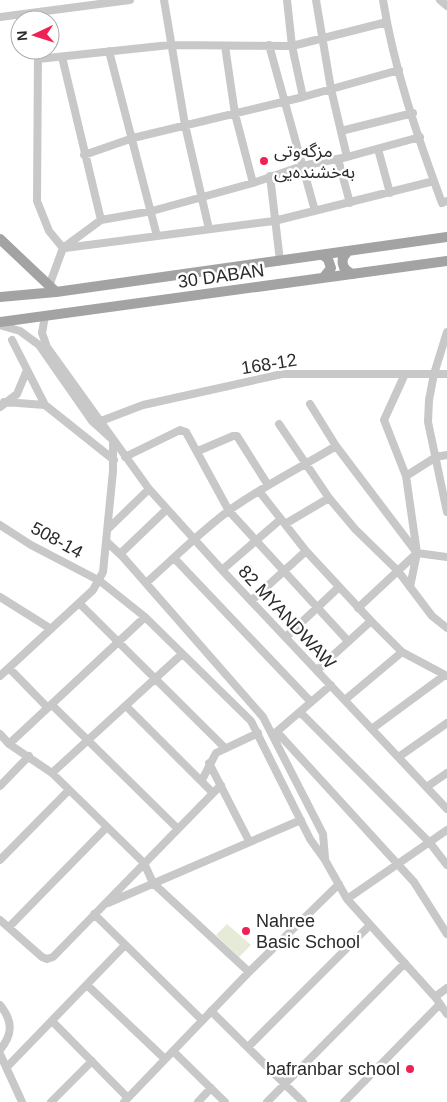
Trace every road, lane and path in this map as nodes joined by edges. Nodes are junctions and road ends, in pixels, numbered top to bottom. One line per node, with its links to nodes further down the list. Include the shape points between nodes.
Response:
1 (130, 0): 8 (street)
2 (164, 0): 11 (street)
3 (287, 0): 14 (street)
4 (316, 0): 10 (street)
5 (383, 0): 9 (street)
6 (440, 0): 7 (street)
7 (447, 6)
8 (60, 12)
9 (387, 22): 10 (street); 18 (street)
10 (322, 39): 14 (street); 19 (street)
11 (170, 45): 13 (street); 15 (street); 24 (street)
12 (269, 45): 13 (street); 14 (street); 21 (street)
13 (225, 46): 23 (street)
14 (292, 46): 20 (street)
15 (109, 51): 16 (street); 27 (street)
16 (62, 57): 29 (street)
17 (38, 60): 47 (street, via 37,201 49,231)
18 (399, 70): 19 (street); 22 (street)
19 (331, 90): 20 (street); 25 (street)
20 (303, 97): 21 (street)
21 (286, 102): 23 (street); 31 (street)
22 (412, 113): 25 (street); 26 (street)
23 (236, 114): 24 (street); 34 (street)
24 (184, 125): 27 (street); 36 (street)
25 (341, 131): 30 (street)
26 (420, 137): 28 (street); 33 (street)
27 (133, 138): 29 (street); 39 (street)
28 (378, 149): 30 (street); 35 (street)
29 (84, 155): 41 (street)
30 (342, 158): 31 (street); 38 (street)
31 (302, 166): 32 (street); 40 (street)
32 (270, 176): 34 (street); 42 (street)
33 (434, 181): 35 (street); 37 (street, via 442,203)
34 (253, 182): 36 (street)
35 (390, 193): 38 (street)
36 (203, 197): 39 (street); 43 (street)
37 (447, 201)
38 (350, 203): 40 (street)
39 (152, 210): 41 (street); 44 (street)
40 (316, 211): 42 (street)
41 (101, 220): 47 (street)
42 (274, 221): 43 (street); 50 (street)
43 (209, 230): 44 (street)
44 (158, 236): 47 (street)
45 (447, 237): 48 (main road, 30 DABAN)
46 (0, 239): 54 (main road)
47 (63, 248): 54 (street)
48 (350, 251): 49 (main road, 30 DABAN); 52 (main road, via 342,264 347,272)
49 (323, 255): 50 (main road, 30 DABAN); 53 (main road, via 331,265)
50 (280, 261): 54 (main road, 30 DABAN)
51 (447, 261): 52 (main road, 30 DABAN)
52 (353, 274): 53 (main road, 30 DABAN)
53 (323, 278): 56 (main road, 30 DABAN)
54 (52, 289): 55 (main road, 30 DABAN)
55 (0, 297)
56 (45, 316): 57 (main road, 30 DABAN); 67 (street, via 42,328 45,343)
57 (0, 324): 69 (street, via 20,331 39,345 86,413)
58 (447, 332): 62 (street)
59 (12, 340): 60 (street)
60 (27, 370): 64 (street, via 17,394); 66 (street)
61 (405, 374): 62 (street, 168-12); 67 (street, 168-12, via 282,374 143,405); 77 (street, via 384,420)
62 (434, 374): 63 (street, 168-12); 74 (street, via 428,422)
63 (447, 374)
64 (1, 403): 66 (street)
65 (310, 404): 70 (street)
66 (45, 405): 75 (street)
67 (101, 421): 69 (street)
68 (279, 424): 76 (street)
69 (113, 440): 73 (street, 82 MYANDWAW); 75 (street)
70 (336, 446): 76 (street); 94 (street)
71 (198, 451): 73 (street, via 186,432 180,430); 78 (street, via 238,436); 84 (street)
72 (447, 455): 74 (street)
73 (125, 457): 79 (street, 82 MYANDWAW)
74 (436, 457): 77 (street); 82 (street)
75 (114, 460): 88 (street)
76 (305, 464): 78 (street); 81 (street)
77 (406, 476): 94 (street)
78 (268, 485): 80 (street)
79 (149, 489): 83 (street, 82 MYANDWAW); 88 (street)
80 (260, 491): 84 (street); 86 (street)
81 (329, 498): 86 (street); 100 (street)
82 (445, 499): 85 (street)
83 (167, 509): 90 (street, 82 MYANDWAW); 95 (street)
84 (229, 511): 90 (street); 91 (street)
85 (447, 512)
86 (283, 521): 91 (street); 93 (street)
87 (2, 526): 89 (street); 101 (street, 508-14)
88 (108, 530): 92 (street)
89 (0, 535)
90 (193, 538): 97 (street); 98 (street, 82 MYANDWAW)
91 (256, 540): 98 (street); 99 (street)
92 (106, 542): 95 (street); 101 (street)
93 (306, 552): 99 (street); 103 (street)
94 (417, 553): 96 (street); 100 (street); 104 (street)
95 (120, 554): 102 (street)
96 (447, 557)
97 (174, 558): 102 (street); 126 (street)
98 (222, 570): 106 (street, 82 MYANDWAW)
99 (284, 571): 106 (street); 108 (street)
100 (398, 571): 104 (street); 109 (street)
101 (100, 581): 107 (street); 110 (street, 508-14)
102 (146, 583): 129 (street)
103 (339, 587): 108 (street); 109 (street)
104 (410, 587): 112 (street, via 432,616)
105 (0, 597): 113 (street)
106 (251, 601): 114 (street, 82 MYANDWAW)
107 (79, 603): 113 (street); 116 (street)
108 (317, 608): 114 (street); 115 (street)
109 (358, 608): 111 (street)
110 (145, 617): 116 (street); 118 (street, 508-14)
111 (371, 621): 115 (street); 117 (street)
112 (447, 628)
113 (51, 629): 119 (street)
114 (286, 637): 120 (street, 82 MYANDWAW)
115 (348, 641): 120 (street)
116 (119, 642): 123 (street); 127 (street)
117 (402, 652): 122 (street); 125 (street)
118 (182, 654): 123 (street); 131 (street, 508-14)
119 (9, 668): 121 (street); 127 (street)
120 (316, 670): 124 (street, 82 MYANDWAW)
121 (0, 676)
122 (446, 676): 133 (street)
123 (154, 680): 128 (street); 139 (street)
124 (331, 685): 125 (street, 82 MYANDWAW); 126 (street)
125 (346, 700): 133 (street, 82 MYANDWAW)
126 (311, 702): 130 (street)
127 (50, 706): 137 (street); 138 (street)
128 (126, 706): 137 (street); 145 (street)
129 (257, 708): 131 (street); 136 (street)
130 (300, 712): 136 (street); 157 (street)
131 (247, 717): 134 (street, 508-14)
132 (447, 723): 141 (street)
133 (373, 728): 141 (street, 82 MYANDWAW)
134 (258, 732): 139 (street); 152 (street, 508-14)
135 (0, 734): 138 (street)
136 (275, 734): 159 (street, via 323,834); 161 (street)
137 (89, 740): 143 (street); 154 (street)
138 (9, 744): 140 (street)
139 (225, 748): 142 (street, via 216,753)
140 (28, 756): 143 (street); 147 (street)
141 (400, 756): 148 (street, 82 MYANDWAW)
142 (210, 763): 145 (street); 146 (street)
143 (52, 773): 149 (street)
144 (447, 773): 148 (street)
145 (202, 780): 150 (street)
146 (221, 785): 150 (street); 156 (street)
147 (0, 786)
148 (428, 786): 151 (street, 82 MYANDWAW)
149 (68, 791): 153 (street); 158 (street)
150 (213, 792): 154 (street)
151 (447, 808)
152 (301, 820): 156 (street); 159 (street, 508-14)
153 (106, 828): 160 (street); 170 (street)
154 (178, 829): 160 (street)
155 (447, 830): 157 (street)
156 (249, 841): 163 (street)
157 (430, 844): 161 (street); 162 (street)
158 (0, 860)
159 (325, 860): 164 (street, 508-14)
160 (144, 862): 163 (street); 166 (street)
161 (398, 865): 165 (street); 171 (street, via 414,882)
162 (447, 865)
163 (153, 883): 166 (street); 174 (street)
164 (339, 884): 165 (street, 508-14); 174 (street)
165 (347, 899): 169 (street, 508-14)
166 (102, 906): 167 (street)
167 (94, 914): 170 (street, via 53,957 47,959); 172 (street)
168 (0, 920): 170 (street)
169 (370, 925): 173 (street, 508-14); 184 (street)
170 (9, 927)
171 (447, 934)
172 (126, 944): 175 (street); 182 (street)
173 (405, 963): 177 (street, 508-14); 190 (street)
174 (249, 972): 180 (street)
175 (87, 985): 183 (street); 187 (street)
176 (447, 988): 177 (street)
177 (436, 997): 178 (street, 508-14)
178 (440, 1004): 181 (street, 508-14); 199 (street)
179 (0, 1005): 186 (street, via 8,1015 10,1028)
180 (211, 1011): 182 (street); 184 (street)
181 (447, 1014)
182 (202, 1020): 185 (street)
183 (52, 1021): 188 (street); 189 (street)
184 (248, 1047): 190 (street)
185 (173, 1051): 187 (street); 191 (street)
186 (0, 1052): 189 (street)
187 (165, 1059): 192 (street)
188 (92, 1061): 192 (street); 194 (street)
189 (7, 1067): 193 (street)
190 (285, 1084): 197 (street); 198 (street)
191 (211, 1088): 195 (street); 196 (street)
192 (126, 1100)
193 (22, 1102)
194 (52, 1102)
195 (198, 1102)
196 (225, 1102)
197 (268, 1102)
198 (303, 1102)
199 (344, 1102)

